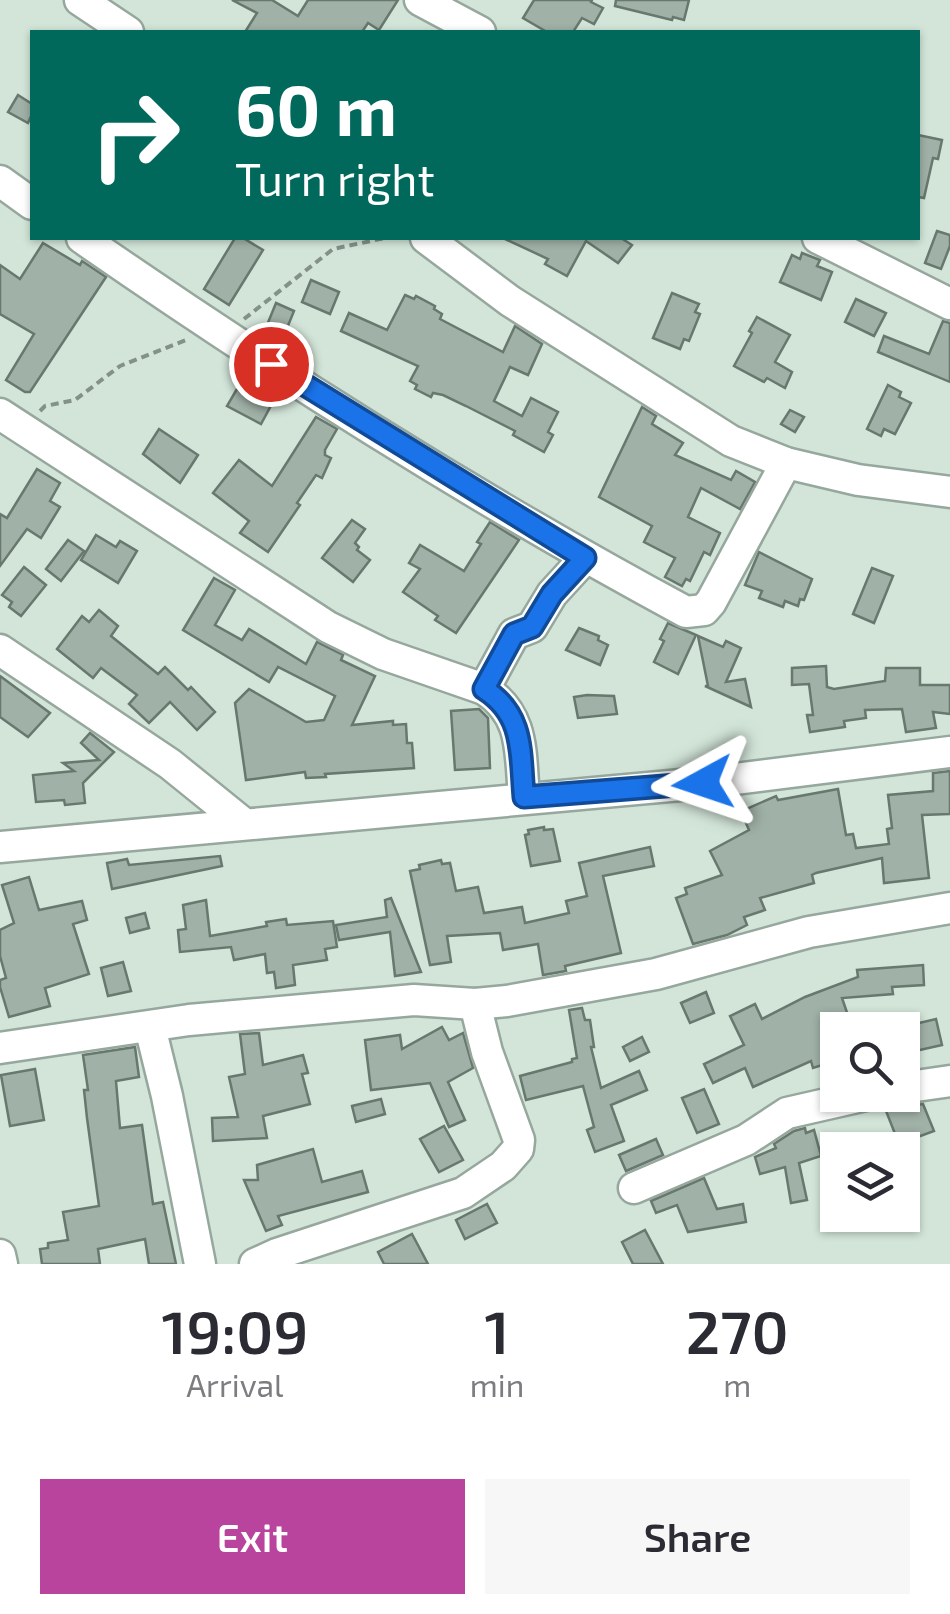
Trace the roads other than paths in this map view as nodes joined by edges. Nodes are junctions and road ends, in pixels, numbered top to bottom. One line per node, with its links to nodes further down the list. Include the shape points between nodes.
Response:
1 (80, 0): 3 (street)
2 (420, 0): 4 (street)
3 (125, 30)
4 (476, 30)
5 (0, 181): 6 (street)
6 (30, 203)
7 (85, 240): 14 (street, via 208,325)
8 (429, 240): 12 (street, via 699,424)
9 (822, 240): 10 (street)
10 (950, 304)
11 (12, 421): 16 (street, via 328,627)
12 (786, 462): 13 (street); 14 (street, via 704,610 686,612)
13 (950, 492)
14 (585, 558): 16 (street, via 532,627 514,634)
15 (0, 650): 19 (street, via 170,764)
16 (484, 689): 18 (street, via 516,723)
17 (950, 752): 18 (street)
18 (524, 797): 19 (street)
19 (243, 824): 20 (street)
20 (0, 847)
21 (950, 908): 22 (street, via 808,932 656,974)
22 (475, 1004): 23 (street, via 380,1002); 32 (street, via 519,1140 513,1156 464,1192)
23 (150, 1027): 24 (street); 31 (street)
24 (0, 1048)
25 (950, 1081): 26 (street)
26 (920, 1085)
27 (820, 1105): 28 (street, via 787,1113 746,1140)
28 (634, 1188)
29 (0, 1255): 30 (street)
30 (2, 1264)
31 (200, 1264)
32 (255, 1264)

